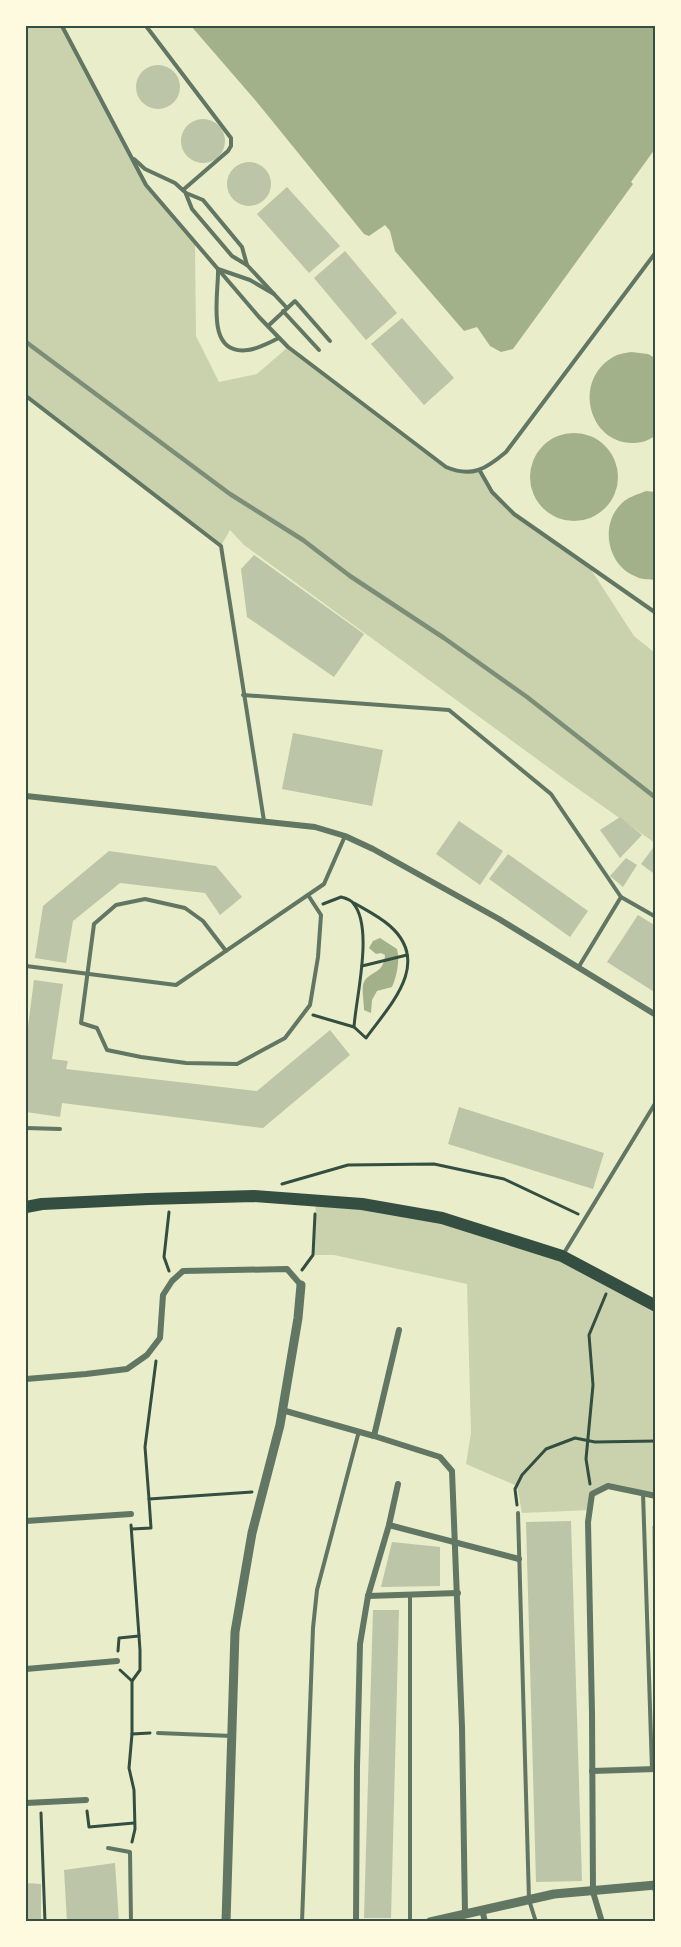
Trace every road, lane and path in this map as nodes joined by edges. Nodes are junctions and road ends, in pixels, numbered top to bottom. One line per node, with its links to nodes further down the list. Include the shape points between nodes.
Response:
1 (62, 26): 3 (lane)
2 (146, 26): 4 (lane, via 231,138 228,151)
3 (132, 157): 4 (lane); 7 (lane, via 146,185)
4 (185, 192): 6 (lane, via 192,209 232,256); 6 (lane, via 203,200 242,247)
5 (656, 252): 15 (lane, via 506,452)
6 (248, 264): 8 (lane)
7 (218, 269): 8 (lane); 10 (lane); 11 (lane, via 216,322 222,339 229,346 249,351)
8 (274, 294): 9 (lane)
9 (285, 310): 10 (lane); 12 (lane, via 295,301); 13 (lane)
10 (268, 326): 11 (lane)
11 (279, 338): 15 (lane, via 446,467 459,472)
12 (330, 341)
13 (319, 350)
14 (26, 396): 17 (lane, via 221,546)
15 (480, 471): 16 (lane, via 492,492 514,514)
16 (656, 614)
17 (243, 695): 19 (lane); 22 (lane, via 449,710 551,794)
18 (26, 795): 19 (street)
19 (264, 821): 20 (street, via 315,827)
20 (345, 836): 21 (lane, via 324,884); 30 (street, via 499,919)
21 (308, 895): 24 (lane); 26 (lane)
22 (621, 897): 25 (lane); 30 (lane)
23 (353, 903): 24 (path, via 341,897); 27 (path, via 390,926); 29 (path, via 363,922)
24 (317, 909): 32 (lane, via 321,915 318,957 310,1005)
25 (656, 917)
26 (226, 951): 31 (lane, via 176,985); 31 (lane, via 203,921 185,908 145,899 116,905 94,924)
27 (407, 954): 29 (path); 34 (path, via 406,979 366,1038)
28 (26, 966): 31 (lane)
29 (362, 966): 34 (path)
30 (578, 968): 33 (street)
31 (87, 974): 32 (lane, via 81,1023 97,1028 107,1050 141,1057 237,1064 285,1038)
32 (304, 1012): 34 (path)
33 (656, 1015)
34 (354, 1028)
35 (656, 1102): 42 (lane)
36 (26, 1128): 37 (lane)
37 (60, 1129)
38 (280, 1184): 42 (path, via 348,1165 434,1164 504,1179)
39 (171, 1198): 40 (highway, via 254,1196); 41 (highway); 44 (path, via 164,1257)
40 (316, 1201): 43 (highway, via 362,1204 442,1218); 45 (path, via 313,1255)
41 (26, 1207)
42 (585, 1217): 43 (lane)
43 (562, 1256): 46 (highway)
44 (172, 1281): 45 (street, via 183,1271 287,1269); 49 (street, via 163,1295)
45 (299, 1282): 51 (street, via 298,1318)
46 (611, 1282): 47 (highway); 54 (path, via 589,1335 592,1385)
47 (656, 1306)
48 (399, 1330): 53 (street)
49 (159, 1338): 50 (street, via 147,1355 127,1369); 61 (path, via 145,1447)
50 (26, 1379)
51 (282, 1410): 52 (street); 57 (street)
52 (358, 1431): 53 (street); 94 (lane, via 317,1590)
53 (374, 1436): 67 (street, via 440,1457 452,1470)
54 (588, 1440): 55 (path); 59 (path, via 586,1459); 62 (path, via 576,1438 546,1449 522,1475 515,1489)
55 (656, 1441)
56 (398, 1484): 65 (street)
57 (263, 1491): 61 (path); 76 (street, via 235,1632)
58 (644, 1493): 59 (street, via 608,1486); 60 (street); 77 (lane)
59 (592, 1494): 78 (street, via 588,1522)
60 (656, 1496)
61 (148, 1499): 66 (path, via 151,1528)
62 (518, 1513): 68 (lane)
63 (131, 1514): 64 (street); 66 (path)
64 (26, 1521)
65 (389, 1524): 67 (street); 71 (street)
66 (132, 1529): 75 (path, via 140,1670 132,1681)
67 (456, 1542): 68 (street); 69 (street)
68 (519, 1559): 88 (lane)
69 (458, 1593): 70 (street); 90 (street)
70 (410, 1594): 71 (street); 96 (lane)
71 (368, 1596): 95 (street, via 360,1644)
72 (117, 1661): 73 (street)
73 (26, 1669)
74 (158, 1733): 75 (path); 76 (lane)
75 (132, 1734): 82 (path, via 129,1768 135,1790)
76 (232, 1736): 93 (street)
77 (654, 1769): 78 (street)
78 (592, 1771): 86 (street)
79 (86, 1800): 80 (street); 82 (path, via 88,1827)
80 (41, 1802): 81 (street); 91 (path)
81 (26, 1803)
82 (135, 1823): 84 (path)
83 (108, 1848): 84 (lane)
84 (130, 1852): 92 (lane)
85 (654, 1885): 86 (street); 87 (lane)
86 (593, 1892): 88 (street); 100 (street)
87 (656, 1895)
88 (529, 1900): 89 (street); 99 (lane)
89 (482, 1909): 90 (street); 98 (street)
90 (465, 1913): 97 (street)
91 (45, 1922)
92 (131, 1922)
93 (226, 1922)
94 (302, 1922)
95 (356, 1922)
96 (410, 1922)
97 (430, 1922)
98 (485, 1922)
99 (536, 1922)
100 (602, 1922)

